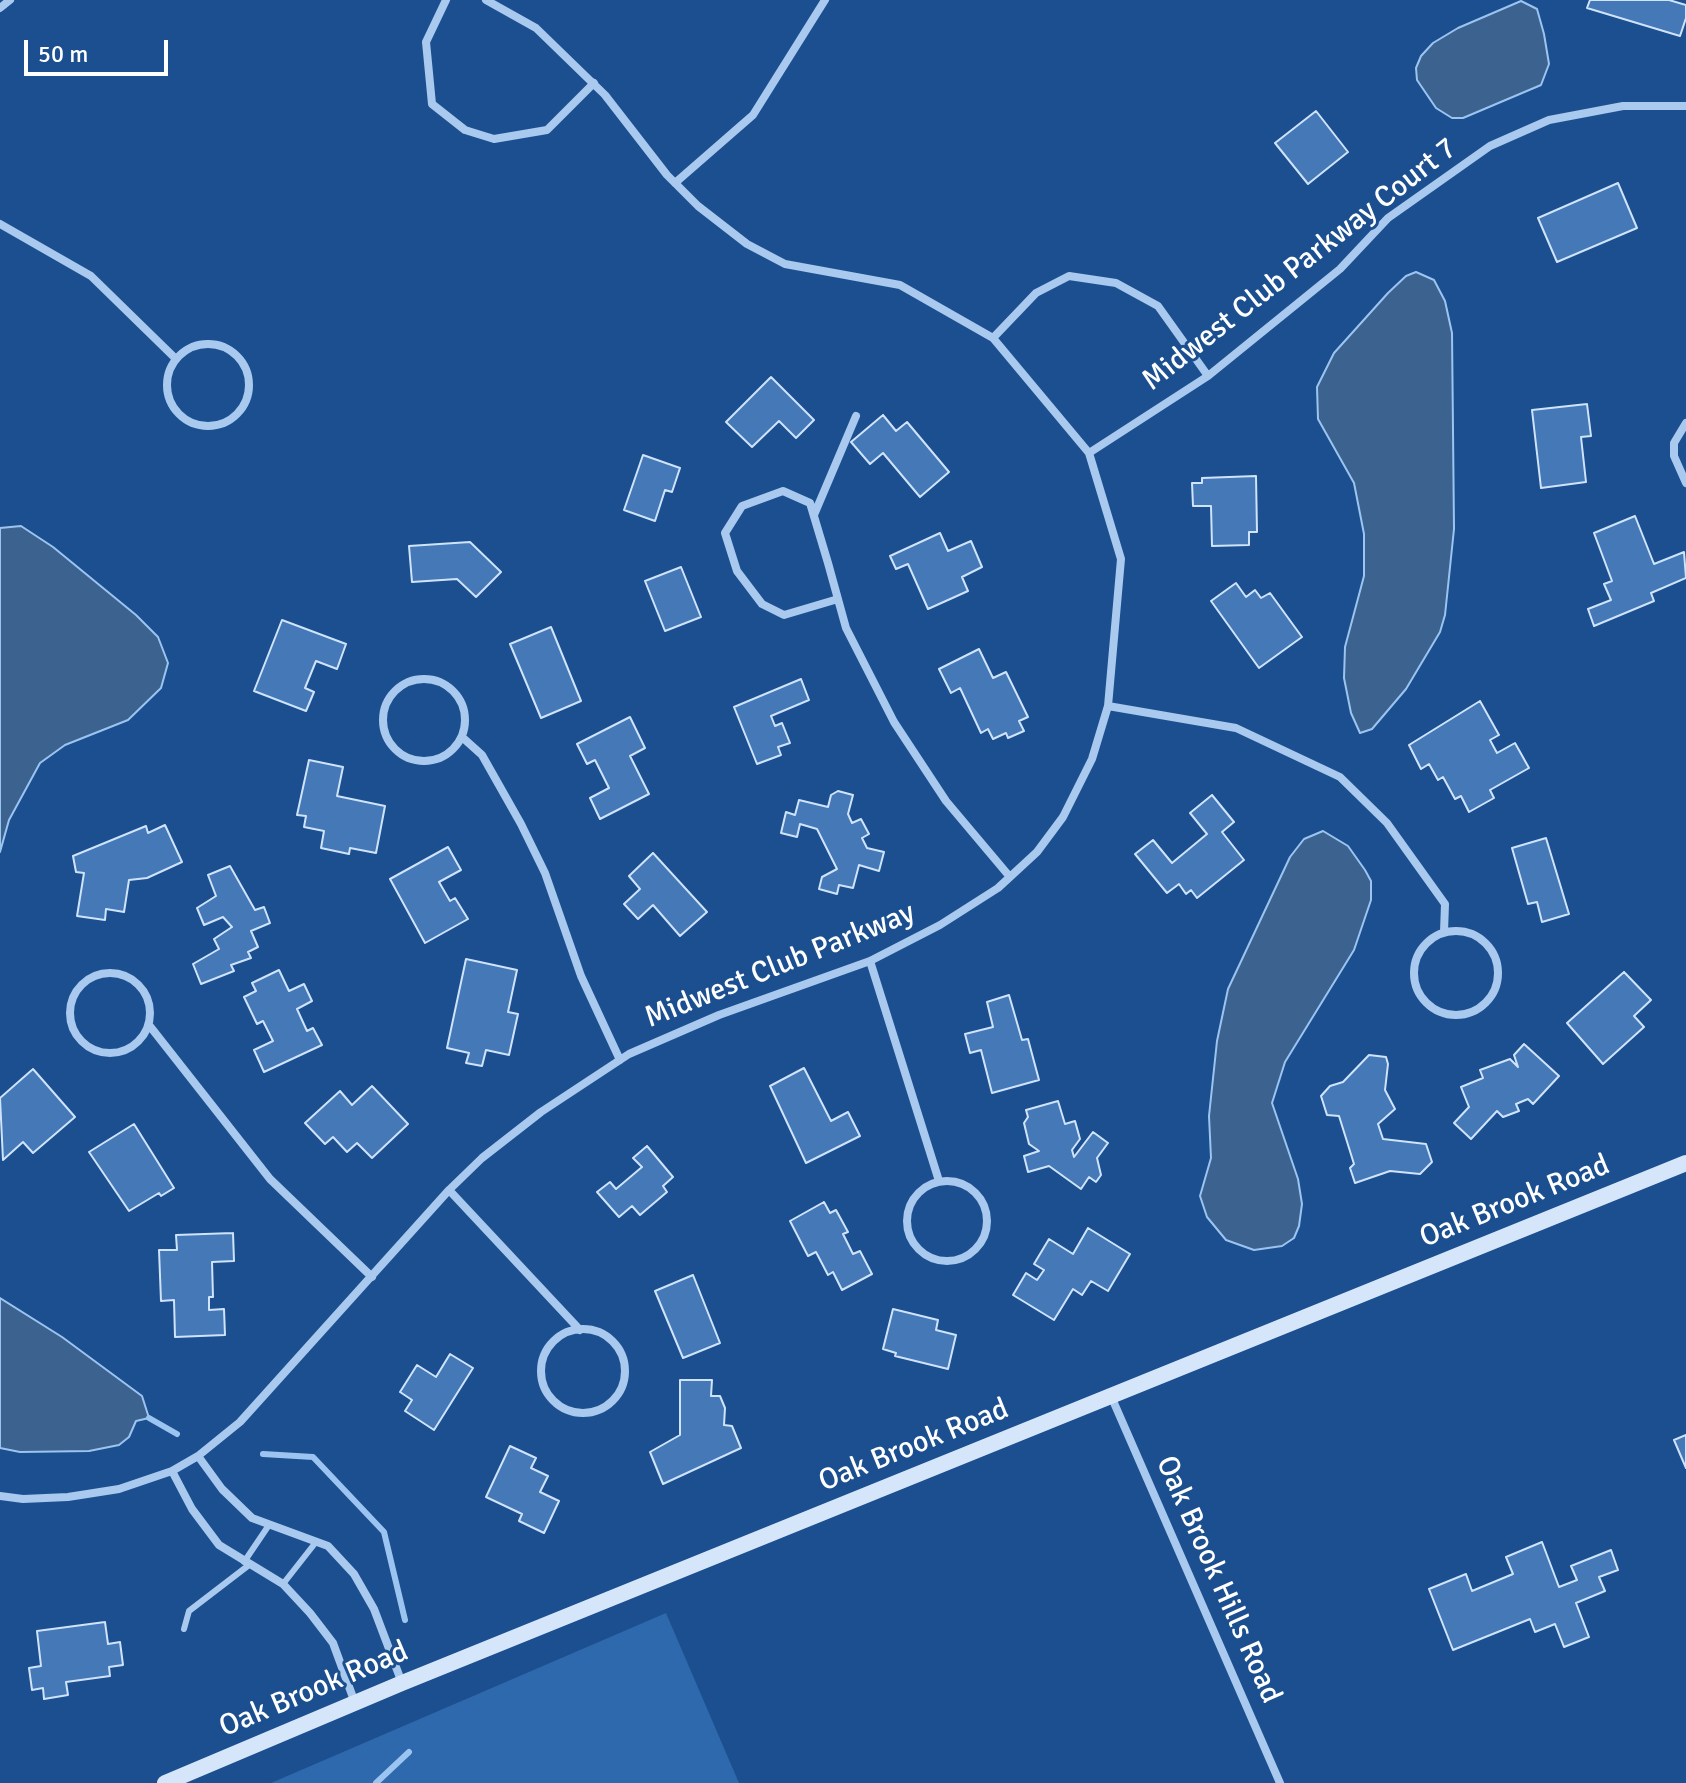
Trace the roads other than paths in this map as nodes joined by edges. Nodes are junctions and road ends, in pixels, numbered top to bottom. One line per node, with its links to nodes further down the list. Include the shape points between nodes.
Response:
1 (10, 0): 5 (street)
2 (446, 0): 6 (street, via 426,42 432,104 465,130 494,139 547,130)
3 (486, 0): 6 (street, Midwest Club Parkway, via 536,28)
4 (825, 0): 8 (street, via 753,115)
5 (0, 8)
6 (594, 83): 8 (street, Midwest Club Parkway)
7 (1686, 106): 12 (street, Midwest Club Parkway Court 7, via 1623,106 1549,120 1490,146 1388,218 1340,269)
8 (675, 183): 10 (street, Midwest Club Parkway, via 747,244 785,264 900,285)
9 (0, 224): 11 (street, via 91,276)
10 (993, 338): 12 (street, via 1036,293 1069,276 1116,283 1158,306); 15 (street, Midwest Club Parkway)
11 (176, 359): 11 (street, via 167,385 177,411 200,425 228,421 239,412 249,389 235,354 224,347 198,345)
12 (1208, 376): 15 (street, Midwest Club Parkway Court 7)
13 (856, 416): 17 (street)
14 (1686, 423): 16 (street, via 1674,443)
15 (1089, 453): 19 (street, Midwest Club Parkway, via 1121,559)
16 (1686, 483)
17 (813, 515): 18 (street); 18 (street, via 810,503 783,491 742,506 725,533 737,571 762,604 784,615)
18 (838, 599): 21 (street, via 846,628 894,722 946,801)
19 (1108, 706): 21 (street, Midwest Club Parkway, via 1072,804 1037,852); 22 (street, via 1236,728 1340,777 1387,823 1445,904)
20 (462, 737): 20 (street, via 464,709 449,687 423,679 409,682 389,699 383,725 405,756 444,756); 25 (street, via 482,755 545,873 581,976)
21 (1010, 877): 23 (street, Midwest Club Parkway, via 940,925)
22 (1444, 932): 22 (street, via 1473,933 1485,941 1498,967 1492,995 1470,1013 1443,1013 1417,990 1417,955)
23 (870, 961): 25 (street, Midwest Club Parkway, via 719,1015); 27 (street)
24 (149, 1025): 24 (street, via 149,1000 123,975 96,975 75,992 70,1005 74,1032 94,1050 121,1052 133,1047); 29 (street, via 270,1179)
25 (620, 1060): 28 (street, Midwest Club Parkway, via 541,1112)
26 (1686, 1163): 31 (main road, Oak Brook Road)
27 (939, 1181): 27 (street, via 966,1185 984,1205 988,1219 980,1245 957,1261 932,1259 912,1242 907,1230 906,1218 917,1194)
28 (449, 1190): 29 (street, Midwest Club Parkway); 30 (street)
29 (372, 1277): 32 (street, Midwest Club Parkway, via 240,1422)
30 (580, 1330): 30 (street, via 604,1335 613,1343 624,1377 614,1399 579,1413 554,1402 541,1378 546,1351 566,1333)
31 (1111, 1396): 40 (main road, Oak Brook Road); 43 (street, Oak Brook Hills Road)
32 (198, 1456): 33 (street, Midwest Club Parkway); 35 (street, via 252,1518)
33 (172, 1471): 34 (street, Midwest Club Parkway, via 119,1489 68,1497); 37 (street, via 219,1545)
34 (0, 1496)
35 (269, 1525): 36 (street); 37 (lane)
36 (316, 1542): 38 (lane); 40 (street, via 328,1546 354,1574 374,1609)
37 (246, 1564): 38 (street); 39 (lane, via 189,1611)
38 (283, 1584): 41 (street, via 333,1643)
39 (184, 1629)
40 (402, 1683): 41 (main road, Oak Brook Road)
41 (355, 1703): 42 (main road, Oak Brook Road)
42 (165, 1783)
43 (1280, 1783)

